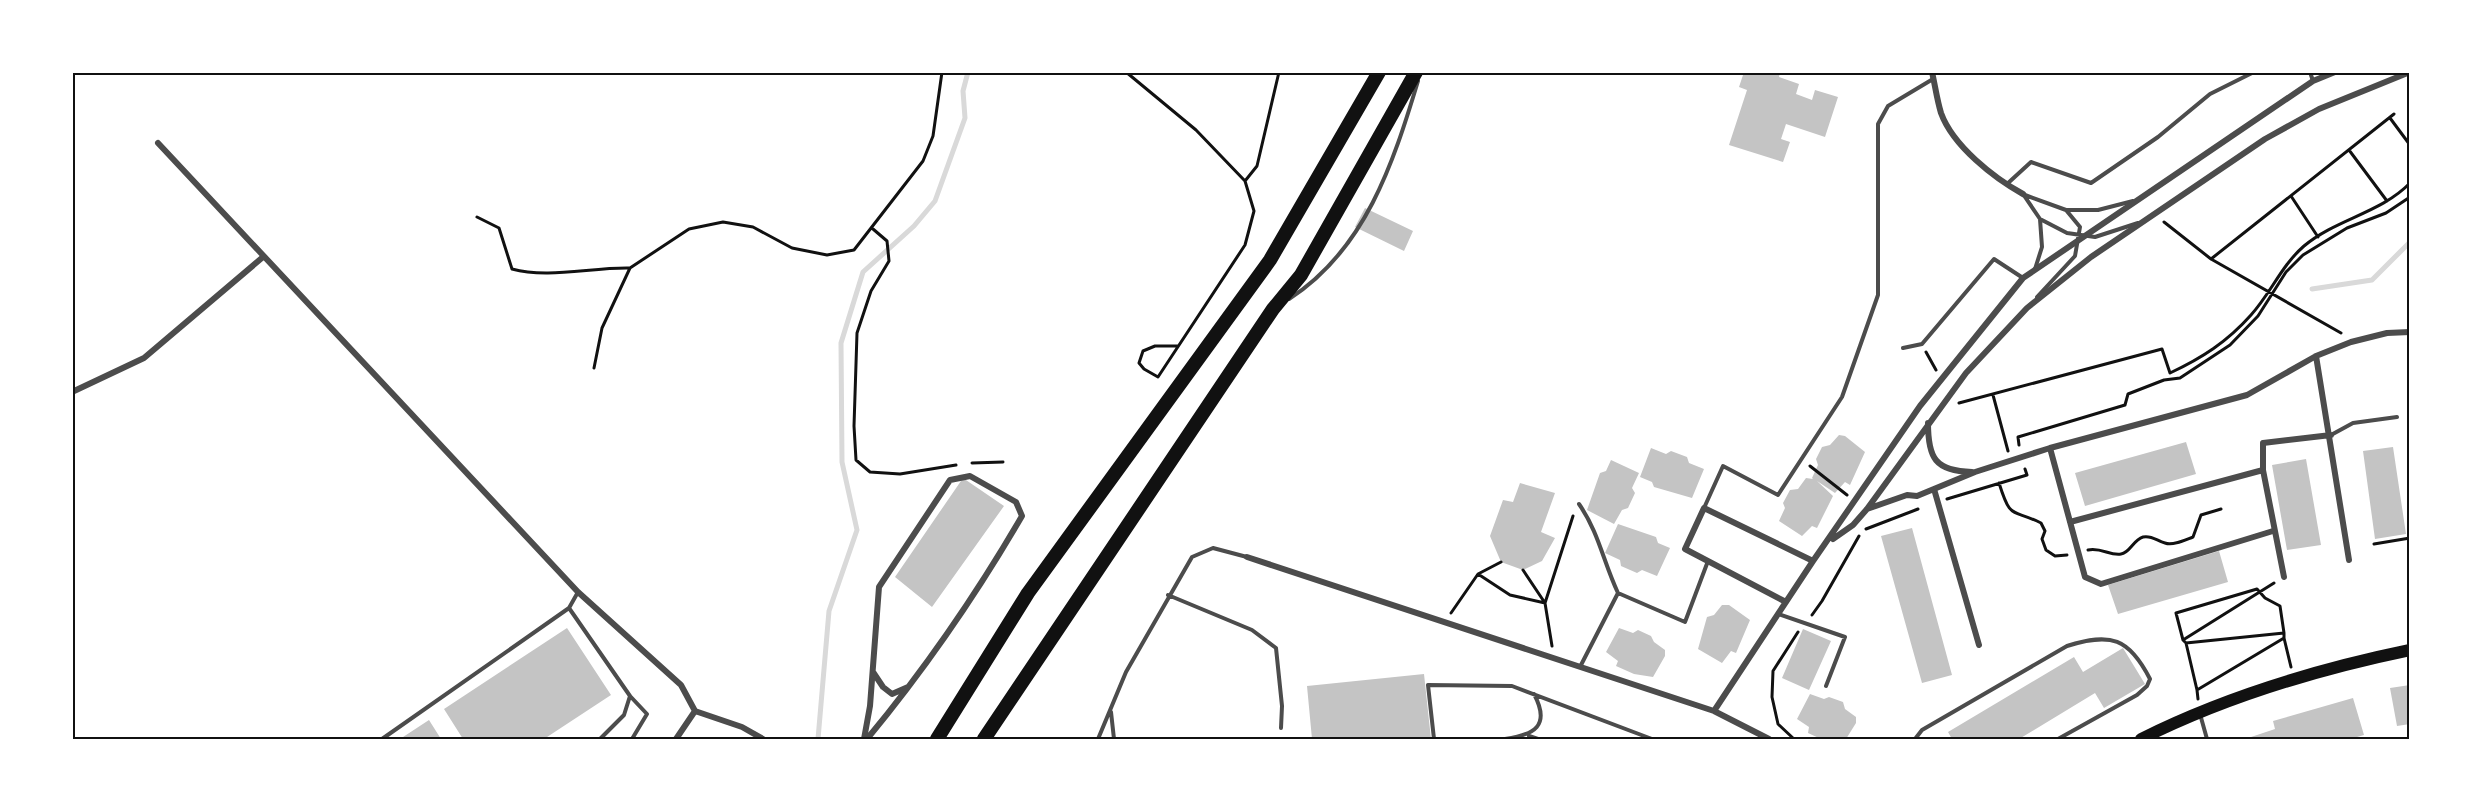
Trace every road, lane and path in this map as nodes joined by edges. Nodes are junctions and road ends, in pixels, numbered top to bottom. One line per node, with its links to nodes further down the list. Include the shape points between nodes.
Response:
1 (942, 72): 32 (path, via 933,136 923,161)
2 (1126, 72): 20 (path, via 1196,130)
3 (1279, 72): 20 (path, via 1257,166)
4 (1379, 72): 120 (highway, via 1270,260 1028,593)
5 (1416, 72): 42 (highway, via 1301,274)
6 (1420, 72): 42 (lane, via 1404,127 1369,211 1342,254 1308,287)
7 (1851, 72): 8 (path)
8 (1859, 72)
9 (2254, 72): 22 (lane, via 2210,94 2158,137 2091,183 2031,162)
10 (2310, 72): 14 (lane)
11 (2335, 72): 14 (street)
12 (2410, 72): 28 (street, via 2319,110 2265,139)
13 (1932, 75): 22 (street, via 1942,115 1967,152); 58 (lane, via 1888,106 1878,124 1878,295 1842,397)
14 (2313, 81): 25 (street)
15 (2394, 114): 16 (path)
16 (2390, 118): 18 (path); 19 (path)
17 (158, 143): 35 (street)
18 (2410, 145)
19 (2349, 150): 24 (path); 26 (path)
20 (1245, 181): 46 (path, via 1254,211 1245,245)
21 (2410, 183): 26 (path)
22 (2006, 185): 23 (street)
23 (2023, 194): 27 (lane); 30 (lane)
24 (2290, 196): 34 (path); 36 (path)
25 (2137, 200): 27 (lane, via 2098,210); 33 (street)
26 (2386, 201): 34 (path)
27 (2066, 210): 33 (lane, via 2080,227)
28 (2156, 215): 31 (street); 36 (path)
29 (477, 218): 37 (path, via 499,228 512,269 530,274)
30 (2040, 219): 33 (lane); 38 (lane, via 2042,247)
31 (2148, 219): 33 (lane, via 2095,237); 41 (street, via 2091,257)
32 (873, 228): 37 (path, via 854,250 827,255 792,248 753,227 723,222 689,229); 59 (path, via 887,241 889,260 872,291 857,333 856,460 870,472 900,474)
33 (2080, 237): 38 (street); 41 (lane, via 2075,255)
34 (2319, 237): 40 (path, via 2284,266)
35 (263, 257): 51 (street, via 144,358); 85 (street)
36 (2211, 259): 40 (path)
37 (630, 268): 49 (path, via 602,328)
38 (2035, 269): 39 (street)
39 (2023, 278): 45 (lane, via 1994,259); 50 (street)
40 (2268, 291): 44 (path); 52 (path, via 2252,315 2207,355 2170,373 2162,349)
41 (2027, 308): 53 (street, via 1966,373)
42 (1273, 309): 121 (highway)
43 (2410, 332): 44 (street)
44 (2356, 341): 48 (street)
45 (1922, 344): 47 (lane); 50 (path)
46 (1178, 346): 46 (path, via 1155,346 1143,351 1139,363 1158,377)
47 (1903, 348)
48 (2316, 357): 56 (street); 57 (street, via 2247,395)
49 (594, 368)
50 (1941, 380): 65 (street)
51 (72, 392)
52 (1994, 395): 53 (path); 60 (path)
53 (1940, 408): 55 (street)
54 (2397, 417): 56 (lane, via 2353,423)
55 (1928, 423): 62 (street, via 1934,459 1948,470); 68 (street)
56 (2331, 435): 61 (street, via 2263,443); 78 (street)
57 (2050, 448): 60 (street); 71 (street)
58 (1802, 459): 65 (path); 67 (lane, via 1778,495 1724,466)
59 (1003, 462)
60 (2010, 462): 62 (street)
61 (2263, 470): 71 (street); 72 (street)
62 (1975, 472): 64 (street)
63 (1999, 483): 76 (path, via 2010,512 2041,523 2046,550 2055,556)
64 (1935, 489): 68 (street); 97 (street)
65 (1855, 502): 74 (street)
66 (1580, 504): 86 (lane, via 1595,526)
67 (1704, 508): 79 (street, via 1685,549); 80 (street)
68 (1868, 509): 74 (street)
69 (2221, 509): 76 (path, via 2201,515 2193,537 2181,541 2164,543 2150,536 2140,538 2118,555 2096,548)
70 (1571, 521): 90 (path)
71 (2070, 522): 76 (street)
72 (2273, 531): 76 (street, via 2101,584 2085,577); 84 (street)
73 (2410, 538): 75 (path)
74 (1828, 543): 80 (street)
75 (2374, 544)
76 (2078, 553)
77 (1247, 557): 88 (lane, via 1214,548 1192,557); 93 (street)
78 (2349, 560)
79 (1708, 561): 86 (lane, via 1684,622); 89 (street)
80 (1813, 561): 89 (street)
81 (1501, 562): 83 (path)
82 (1523, 570): 90 (path)
83 (1478, 574): 90 (path, via 1510,595); 93 (path)
84 (2284, 577): 87 (path)
85 (578, 592): 91 (lane); 108 (street, via 681,685)
86 (1618, 593): 100 (lane)
87 (2260, 594): 94 (path, via 2280,606); 96 (path); 96 (path, via 2257,589 2176,613)
88 (1168, 595): 109 (lane, via 1126,672); 112 (lane, via 1252,630 1276,648)
89 (1786, 602): 92 (street)
90 (1545, 603): 99 (path)
91 (570, 608): 107 (lane); 114 (lane)
92 (1778, 614): 103 (lane, via 1845,637); 110 (street)
93 (1445, 621): 99 (street)
94 (2284, 633): 95 (path); 96 (path)
95 (2284, 638): 102 (path); 105 (path)
96 (2185, 641): 105 (path)
97 (1979, 645)
98 (2410, 650): 102 (main road)
99 (1554, 657): 100 (street)
100 (1581, 665): 110 (street)
101 (873, 671): 104 (street, via 892,694); 104 (street, via 879,587 950,480 970,476 1016,502 1022,516 993,567); 119 (street)
102 (2294, 680): 111 (main road)
103 (1826, 686)
104 (909, 687): 119 (street)
105 (2197, 690): 111 (path)
106 (1533, 693): 113 (lane, via 1541,715 1538,727); 124 (lane, via 1512,686 1428,685); 127 (lane)
107 (630, 696): 115 (lane, via 624,715); 116 (lane, via 647,714)
108 (695, 711): 117 (street); 118 (street, via 742,727)
109 (1111, 711): 122 (lane); 123 (lane)
110 (1714, 711): 128 (street)
111 (2199, 713): 131 (main road); 132 (lane)
112 (1281, 728)
113 (1528, 736): 125 (lane); 126 (lane)
114 (382, 739)
115 (600, 739)
116 (632, 739)
117 (676, 739)
118 (763, 739)
119 (866, 739)
120 (937, 739)
121 (984, 739)
122 (1098, 739)
123 (1114, 739)
124 (1434, 739)
125 (1505, 739)
126 (1538, 739)
127 (1652, 739)
128 (1769, 739)
129 (1915, 739): 130 (lane, via 1922,730 2067,646 2094,639 2123,642 2142,664 2150,679 2148,686)
130 (2060, 739)
131 (2141, 739)
132 (2207, 739)

